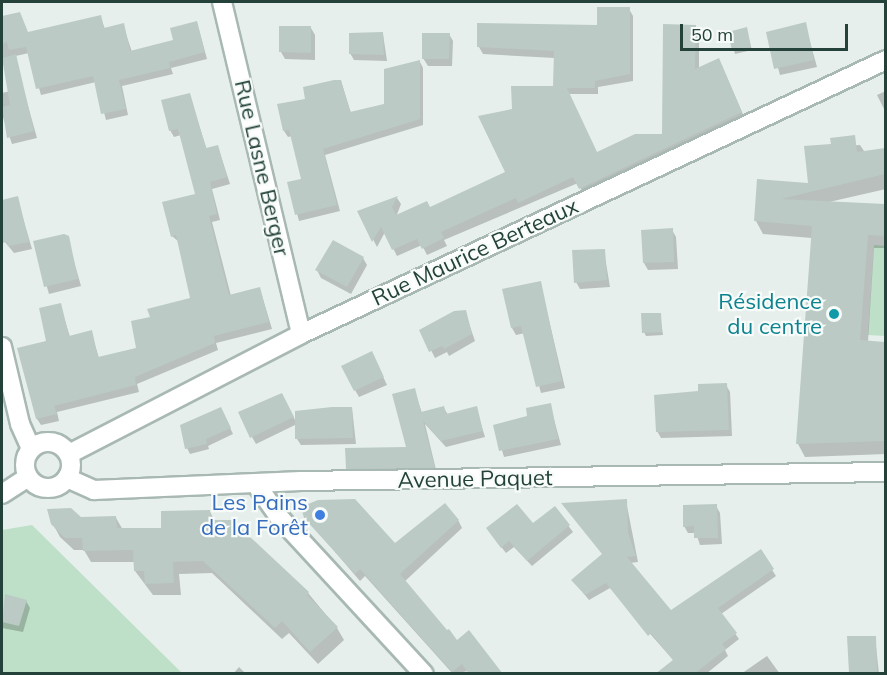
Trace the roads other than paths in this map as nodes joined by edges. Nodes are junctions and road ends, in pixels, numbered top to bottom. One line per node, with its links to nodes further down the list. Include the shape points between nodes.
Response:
1 (222, 2): 3 (street, Rue Lasne Berger)
2 (885, 60): 3 (street, Rue Maurice Berteaux)
3 (301, 333): 7 (street, Rue Maurice Berteaux)
4 (2, 347): 5 (street)
5 (4, 373): 6 (street)
6 (31, 449): 7 (street, via 55,443); 9 (street, via 25,465)
7 (69, 454): 10 (street, via 71,467)
8 (885, 472): 11 (street, Avenue Paquet)
9 (28, 477): 10 (street, via 41,487 50,488); 12 (street)
10 (67, 478): 11 (street, Avenue Paquet, via 94,490)
11 (256, 484): 13 (street, via 278,516)
12 (2, 494)
13 (424, 674)

